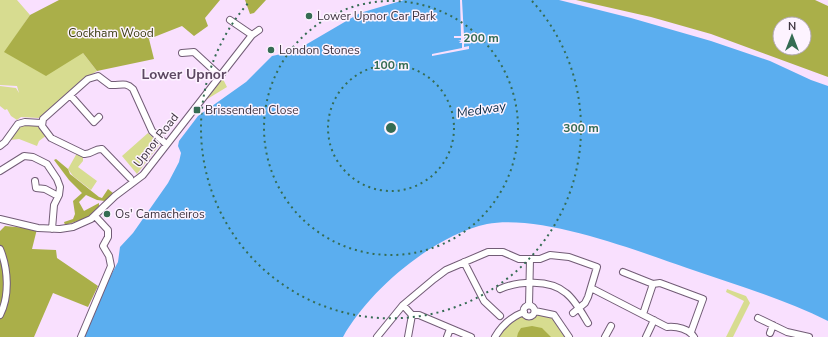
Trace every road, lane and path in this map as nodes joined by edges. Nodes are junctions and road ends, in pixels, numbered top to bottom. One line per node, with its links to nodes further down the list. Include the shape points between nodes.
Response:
1 (230, 20): 3 (street)
2 (259, 30): 3 (street, Upnor Road)
3 (252, 35): 5 (street, Upnor Road)
4 (182, 54): 5 (street, via 194,52)
5 (220, 76): 9 (street, Upnor Road)
6 (70, 95): 7 (street, via 94,122); 8 (street, via 45,116); 9 (street, via 95,76 110,85 126,84 133,89 152,132)
7 (99, 117)
8 (42, 123): 10 (street, via 18,124); 12 (street, via 51,138 61,143 88,154 102,149 117,160)
9 (166, 144): 15 (street, Upnor Road, via 143,175 115,196)
10 (0, 146)
11 (0, 171): 14 (street, via 21,157 33,157 43,161 59,184)
12 (130, 178)
13 (35, 181): 14 (street, via 36,188 45,189)
14 (58, 196): 17 (street, via 54,205)
15 (95, 216): 17 (street, Upnor Road, via 71,228); 44 (street, via 108,231 103,246 111,266)
16 (0, 219): 17 (street, Upnor Road)
17 (52, 229)
18 (0, 249): 33 (street, via 7,288)
19 (530, 259): 20 (street, via 519,259 496,251); 22 (street); 24 (street, via 550,255 568,257 597,267)
20 (464, 262): 26 (street, via 446,270); 35 (street, via 484,301)
21 (623, 272): 23 (street)
22 (530, 283): 25 (street, via 512,283); 27 (street); 28 (street, via 548,284 566,292)
23 (653, 284): 32 (street); 43 (street, via 660,283 703,299)
24 (591, 288): 28 (street, via 585,303); 32 (street)
25 (500, 289)
26 (403, 305): 34 (street); 45 (street)
27 (529, 305): 29 (street, via 533,306); 30 (street, via 525,307)
28 (578, 308): 31 (street); 38 (street)
29 (535, 311): 30 (street, via 529,316); 50 (street, via 554,315)
30 (524, 312): 49 (street, via 515,315)
31 (573, 313)
32 (643, 314): 37 (street)
33 (0, 315)
34 (412, 315): 41 (street, via 419,315); 46 (street)
35 (500, 316)
36 (758, 318): 39 (street)
37 (654, 320): 43 (street, via 667,327 675,326); 52 (street)
38 (588, 323)
39 (774, 325): 42 (street); 53 (street, via 787,332)
40 (611, 326): 51 (street)
41 (450, 329): 47 (street); 48 (street)
42 (770, 332)
43 (692, 335)
44 (82, 337)
45 (377, 337)
46 (408, 337)
47 (447, 337)
48 (471, 337)
49 (495, 337)
50 (569, 337)
51 (605, 337)
52 (646, 337)
53 (809, 337)

